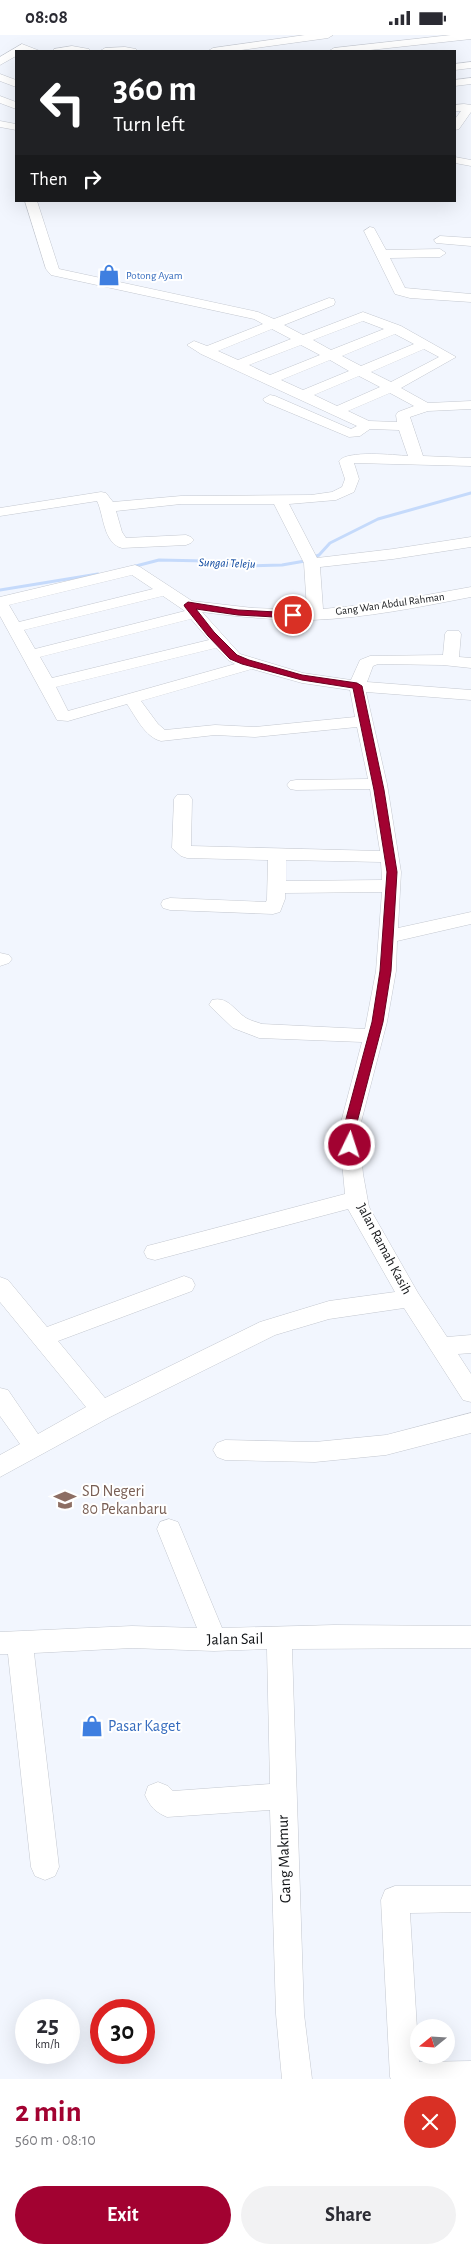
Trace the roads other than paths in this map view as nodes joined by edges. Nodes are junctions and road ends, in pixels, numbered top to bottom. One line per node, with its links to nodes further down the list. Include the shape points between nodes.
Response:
1 (20, 35): 6 (street)
2 (328, 35): 9 (street)
3 (471, 36): 4 (street)
4 (458, 37): 5 (street); 11 (street)
5 (398, 48): 10 (street)
6 (18, 50)
7 (65, 50): 8 (street)
8 (79, 50)
9 (220, 50)
10 (357, 50)
11 (471, 50)
12 (15, 52): 13 (street)
13 (3, 61)
14 (471, 65): 15 (street)
15 (456, 67)
16 (0, 77): 19 (street)
17 (471, 81): 18 (street)
18 (456, 83)
19 (15, 84)
20 (0, 99): 21 (street)
21 (15, 106)
22 (0, 108): 24 (street)
23 (456, 108): 26 (street, via 468,108)
24 (15, 111)
25 (0, 124): 27 (street)
26 (456, 126)
27 (15, 127)
28 (456, 128): 29 (street)
29 (471, 131)
30 (456, 160): 31 (street)
31 (471, 163)
32 (31, 202): 40 (street, via 55,272 258,316)
33 (370, 231): 37 (street)
34 (440, 240): 35 (street)
35 (471, 242)
36 (440, 253): 37 (street)
37 (382, 254): 38 (street, via 400,291 405,294)
38 (471, 298)
39 (329, 302): 40 (street)
40 (274, 324): 42 (street); 45 (street, via 200,348)
41 (396, 329): 42 (street, via 368,316 360,316); 43 (street); 44 (street)
42 (302, 339): 44 (street); 45 (street)
43 (425, 344): 46 (street); 48 (street, via 449,357)
44 (332, 355): 46 (street); 47 (street)
45 (237, 365): 47 (street)
46 (361, 370): 48 (street); 49 (street)
47 (270, 380): 49 (street)
48 (392, 387): 52 (street); 53 (street)
49 (303, 395): 53 (street)
50 (270, 399): 55 (street, via 349,433)
51 (471, 405): 52 (street)
52 (426, 407): 54 (street)
53 (337, 411): 55 (street)
54 (404, 420): 55 (street); 56 (street)
55 (373, 425)
56 (417, 460): 57 (street); 58 (street, via 352,459 346,461 352,479 349,489 336,496)
57 (471, 462)
58 (280, 500): 59 (street, via 181,500); 63 (street)
59 (107, 507): 60 (street, via 102,497 96,495); 61 (street, via 114,531 122,543)
60 (0, 513)
61 (186, 539)
62 (471, 542): 63 (street, via 394,554)
63 (310, 560): 68 (street)
64 (168, 590): 66 (street, via 131,570); 67 (street); 69 (street)
65 (471, 592): 68 (street, Gang Wan Abdul Rahman, via 417,602)
66 (0, 602): 69 (street)
67 (192, 609): 68 (street, Gang Wan Abdul Rahman, via 293,615); 71 (street); 72 (street)
68 (315, 613)
69 (15, 628): 72 (street)
70 (453, 633): 73 (street)
71 (219, 642): 75 (street, via 234,657); 76 (street)
72 (30, 655): 76 (street)
73 (451, 661): 74 (street); 77 (street, via 376,659 366,663)
74 (471, 663)
75 (252, 664): 77 (street, via 302,678); 79 (street)
76 (47, 684): 79 (street, via 64,716)
77 (357, 686): 78 (street); 80 (street, Jalan Ramah Kasih)
78 (471, 695)
79 (131, 698): 80 (street, via 161,737 208,730 255,732)
80 (364, 721): 81 (street, Jalan Ramah Kasih)
81 (378, 784): 82 (street); 85 (street, Jalan Ramah Kasih)
82 (296, 785)
83 (183, 799): 84 (street, via 181,849 184,851)
84 (277, 855): 85 (street); 87 (street)
85 (390, 857): 86 (street, Jalan Ramah Kasih)
86 (392, 886): 87 (street); 90 (street, Jalan Ramah Kasih)
87 (276, 887): 88 (street, via 276,905 270,909)
88 (170, 904)
89 (471, 918): 90 (street)
90 (389, 936): 92 (street, Jalan Ramah Kasih)
91 (219, 1005): 92 (street, via 240,1023 259,1031)
92 (374, 1037): 93 (street, Jalan Ramah Kasih, via 349,1130)
93 (357, 1199): 94 (street); 97 (street, Jalan Ramah Kasih, via 358,1207)
94 (155, 1252)
95 (184, 1285): 98 (street)
96 (0, 1286): 98 (street)
97 (410, 1299): 100 (street, Jalan Ramah Kasih); 103 (street, via 329,1310 268,1328)
98 (41, 1338): 103 (street)
99 (471, 1344): 100 (street)
100 (439, 1345): 101 (street, Jalan Ramah Kasih)
101 (471, 1393)
102 (0, 1397): 105 (street)
103 (102, 1410): 105 (street)
104 (471, 1423): 106 (street, via 386,1445 315,1452)
105 (35, 1447): 107 (street)
106 (225, 1450)
107 (0, 1467)
108 (169, 1529): 111 (street)
109 (471, 1637): 110 (street, Jalan Sail)
110 (279, 1638): 111 (street, Jalan Sail); 114 (street, Gang Makmur)
111 (214, 1640): 112 (street, Jalan Sail, via 132,1637)
112 (10, 1643): 115 (street)
113 (158, 1795): 114 (street, via 167,1804)
114 (282, 1797): 118 (street, Gang Makmur, via 290,2014)
115 (45, 1867)
116 (471, 1899): 117 (street, via 395,1900 405,2077)
117 (471, 2076)
118 (297, 2079)

